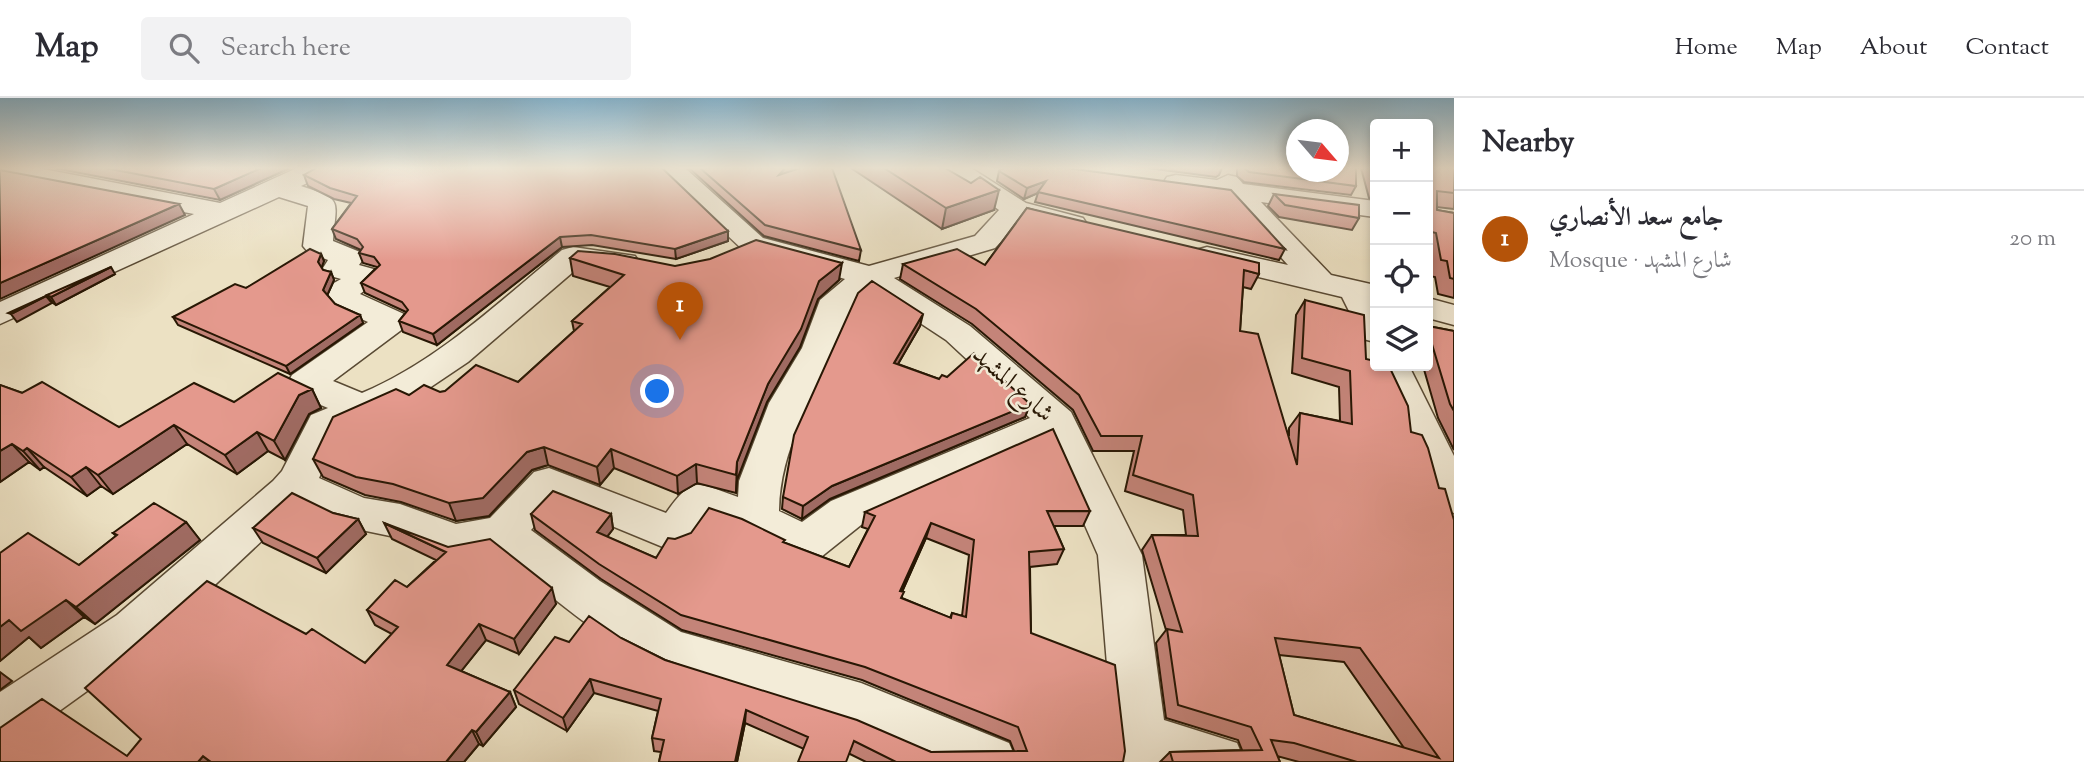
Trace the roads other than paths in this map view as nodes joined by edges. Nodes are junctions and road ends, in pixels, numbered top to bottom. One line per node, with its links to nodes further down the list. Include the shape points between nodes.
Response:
1 (157, 199): 10 (street)
2 (249, 199): 10 (street)
3 (314, 199): 23 (street, via 323,202 318,246 349,258 338,268 366,277 345,290 344,296 392,321 305,384)
4 (694, 199): 14 (street, شارع المشهد, via 736,251)
5 (1001, 199): 9 (street)
6 (1243, 199): 15 (street)
7 (1301, 199): 8 (street)
8 (1370, 208)
9 (1016, 209): 11 (street); 14 (street, via 985,242)
10 (220, 211): 17 (street)
11 (1106, 232)
12 (1181, 250): 15 (street)
13 (663, 270): 23 (street, via 573,256 456,354)
14 (869, 276): 24 (street, شارع المشهد, via 958,333); 27 (street, via 836,300 819,348 788,403 759,481)
15 (1320, 282): 16 (street)
16 (1365, 292): 19 (street)
17 (15, 294): 20 (street)
18 (1433, 309): 21 (street)
19 (1370, 312)
20 (0, 314)
21 (1454, 315)
22 (1393, 371): 26 (street)
23 (364, 408): 25 (street, via 325,424)
24 (1058, 421): 27 (street, via 846,513 805,544); 31 (street, شارع المشهد, via 1120,555)
25 (293, 484): 28 (street, via 358,514 400,521 455,542); 29 (street, via 134,630)
26 (1454, 498)
27 (758, 520): 28 (street, via 698,500 675,535 549,482)
28 (503, 533): 30 (street, via 584,595 668,650 861,708)
29 (0, 722)
30 (931, 750): 32 (street)
31 (1140, 750): 33 (street)
32 (990, 762)
33 (1219, 762)

